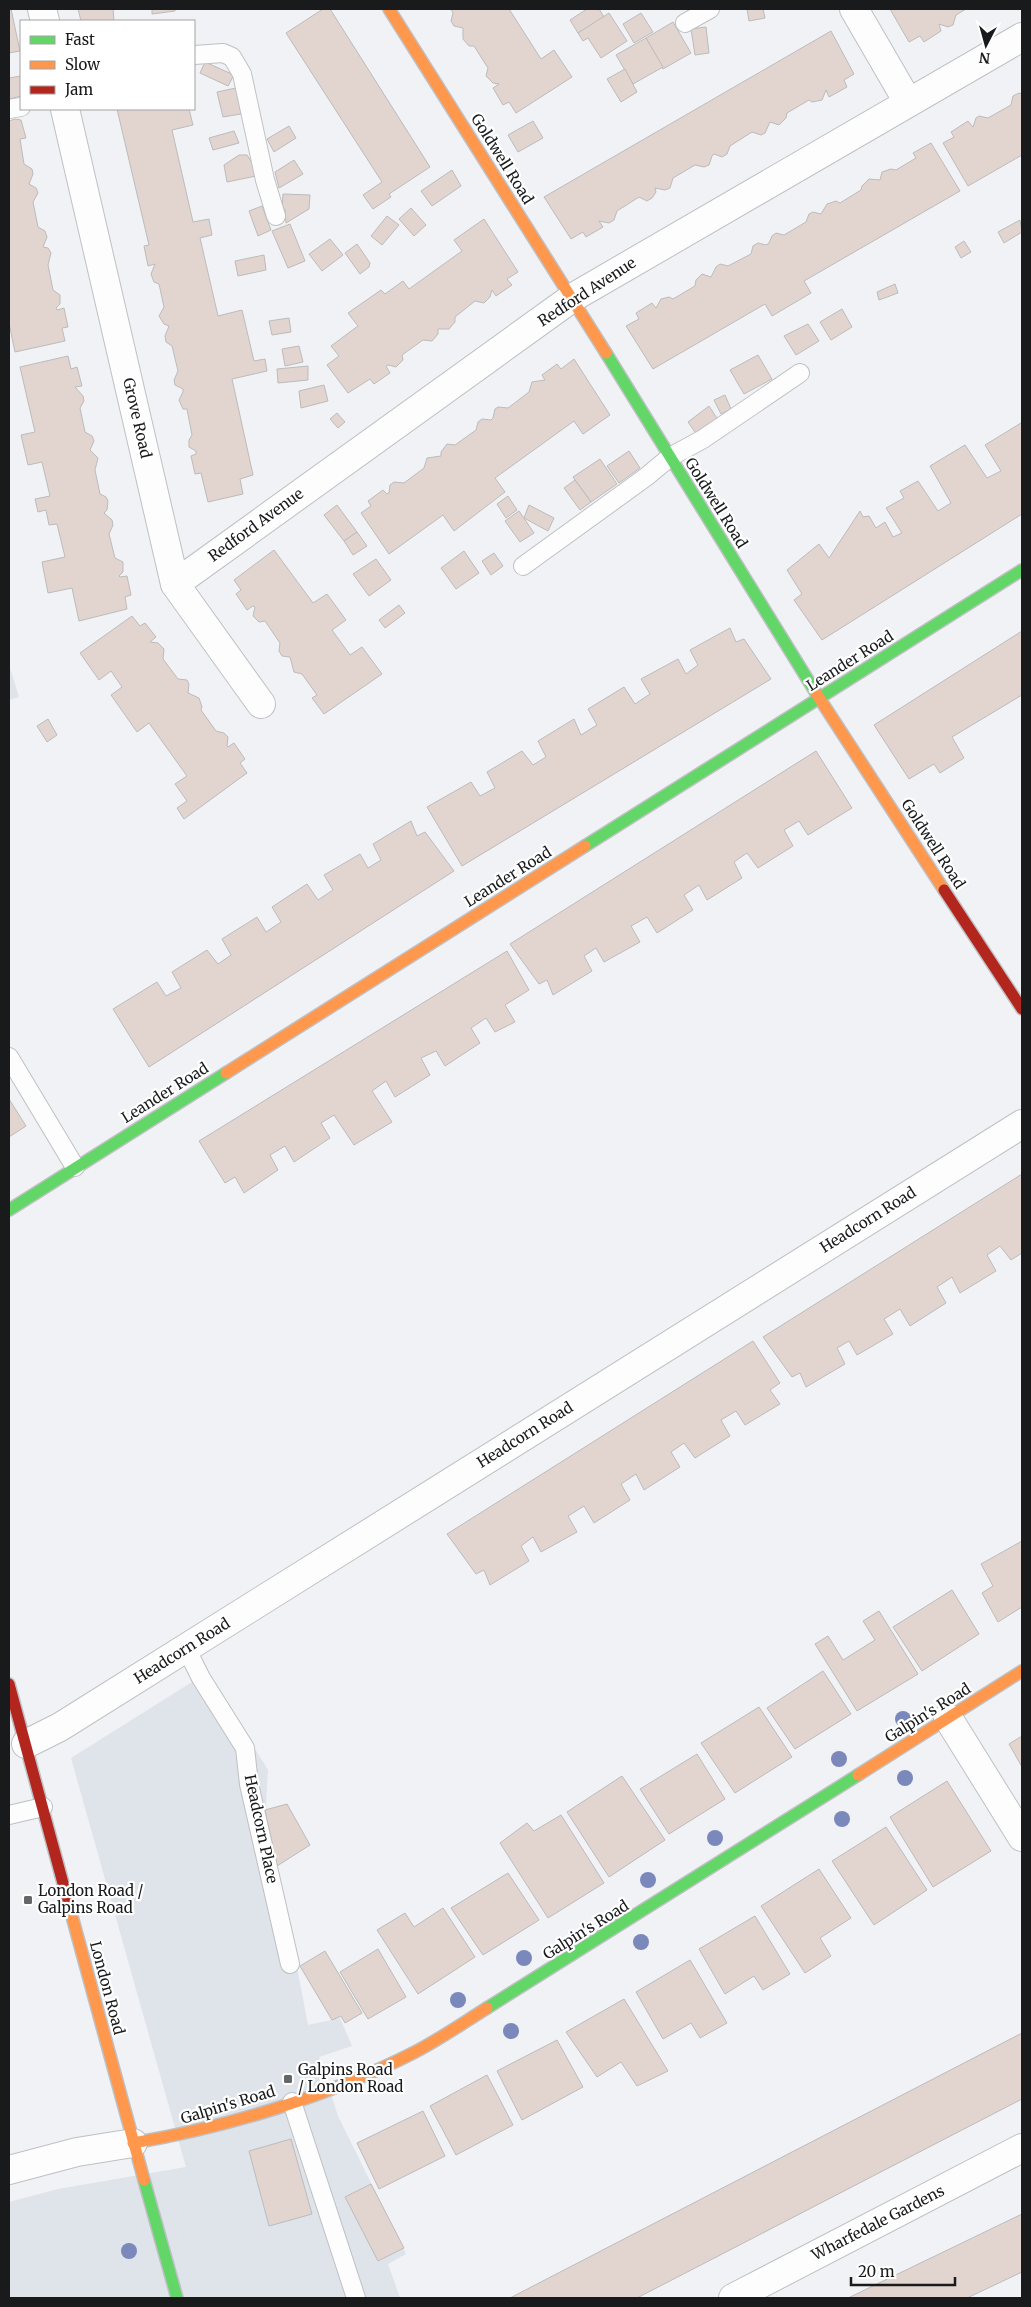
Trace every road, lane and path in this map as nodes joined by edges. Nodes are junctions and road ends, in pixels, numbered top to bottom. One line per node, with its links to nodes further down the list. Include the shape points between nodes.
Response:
1 (389, 9): 10 (main road, Goldwell Road)
2 (710, 9): 4 (lane)
3 (854, 9): 7 (street)
4 (685, 24)
5 (1022, 37): 7 (street, Redford Avenue)
6 (195, 55): 9 (lane, via 223,53 232,57 242,74)
7 (908, 102): 10 (street, Redford Avenue)
8 (65, 110): 15 (street, Grove Road)
9 (276, 216)
10 (572, 298): 12 (main road, Goldwell Road); 15 (street, Redford Avenue)
11 (800, 373): 12 (lane, via 703,439)
12 (670, 457): 13 (lane); 16 (main road, Goldwell Road)
13 (523, 566)
14 (1022, 570): 16 (main road, Leander Road)
15 (176, 584): 17 (street, Grove Road)
16 (820, 698): 18 (main road, Goldwell Road); 21 (main road, Leander Road)
17 (261, 704)
18 (1022, 1010)
19 (9, 1057): 21 (lane)
20 (1022, 1124): 23 (street, Headcorn Road)
21 (76, 1168): 22 (main road, Leander Road)
22 (9, 1210)
23 (186, 1648): 27 (street, Headcorn Road, via 55,1730); 31 (lane, Headcorn Place, via 245,1748 248,1784)
24 (1022, 1671): 26 (main road, Galpin's Road)
25 (9, 1684): 27 (main road, London Road)
26 (948, 1718): 30 (street); 32 (main road, Galpin's Road, via 440,2038 376,2071)
27 (26, 1744): 28 (main road, London Road)
28 (42, 1807): 29 (lane); 33 (main road, London Road)
29 (9, 1816)
30 (1022, 1837)
31 (290, 1964)
32 (292, 2102): 33 (main road, Galpin's Road, via 187,2134); 37 (lane)
33 (133, 2143): 35 (street, via 77,2152); 36 (main road, London Road)
34 (1022, 2148): 38 (street, Wharfedale Gardens)
35 (9, 2170)
36 (177, 2298)
37 (356, 2298)
38 (733, 2298)

